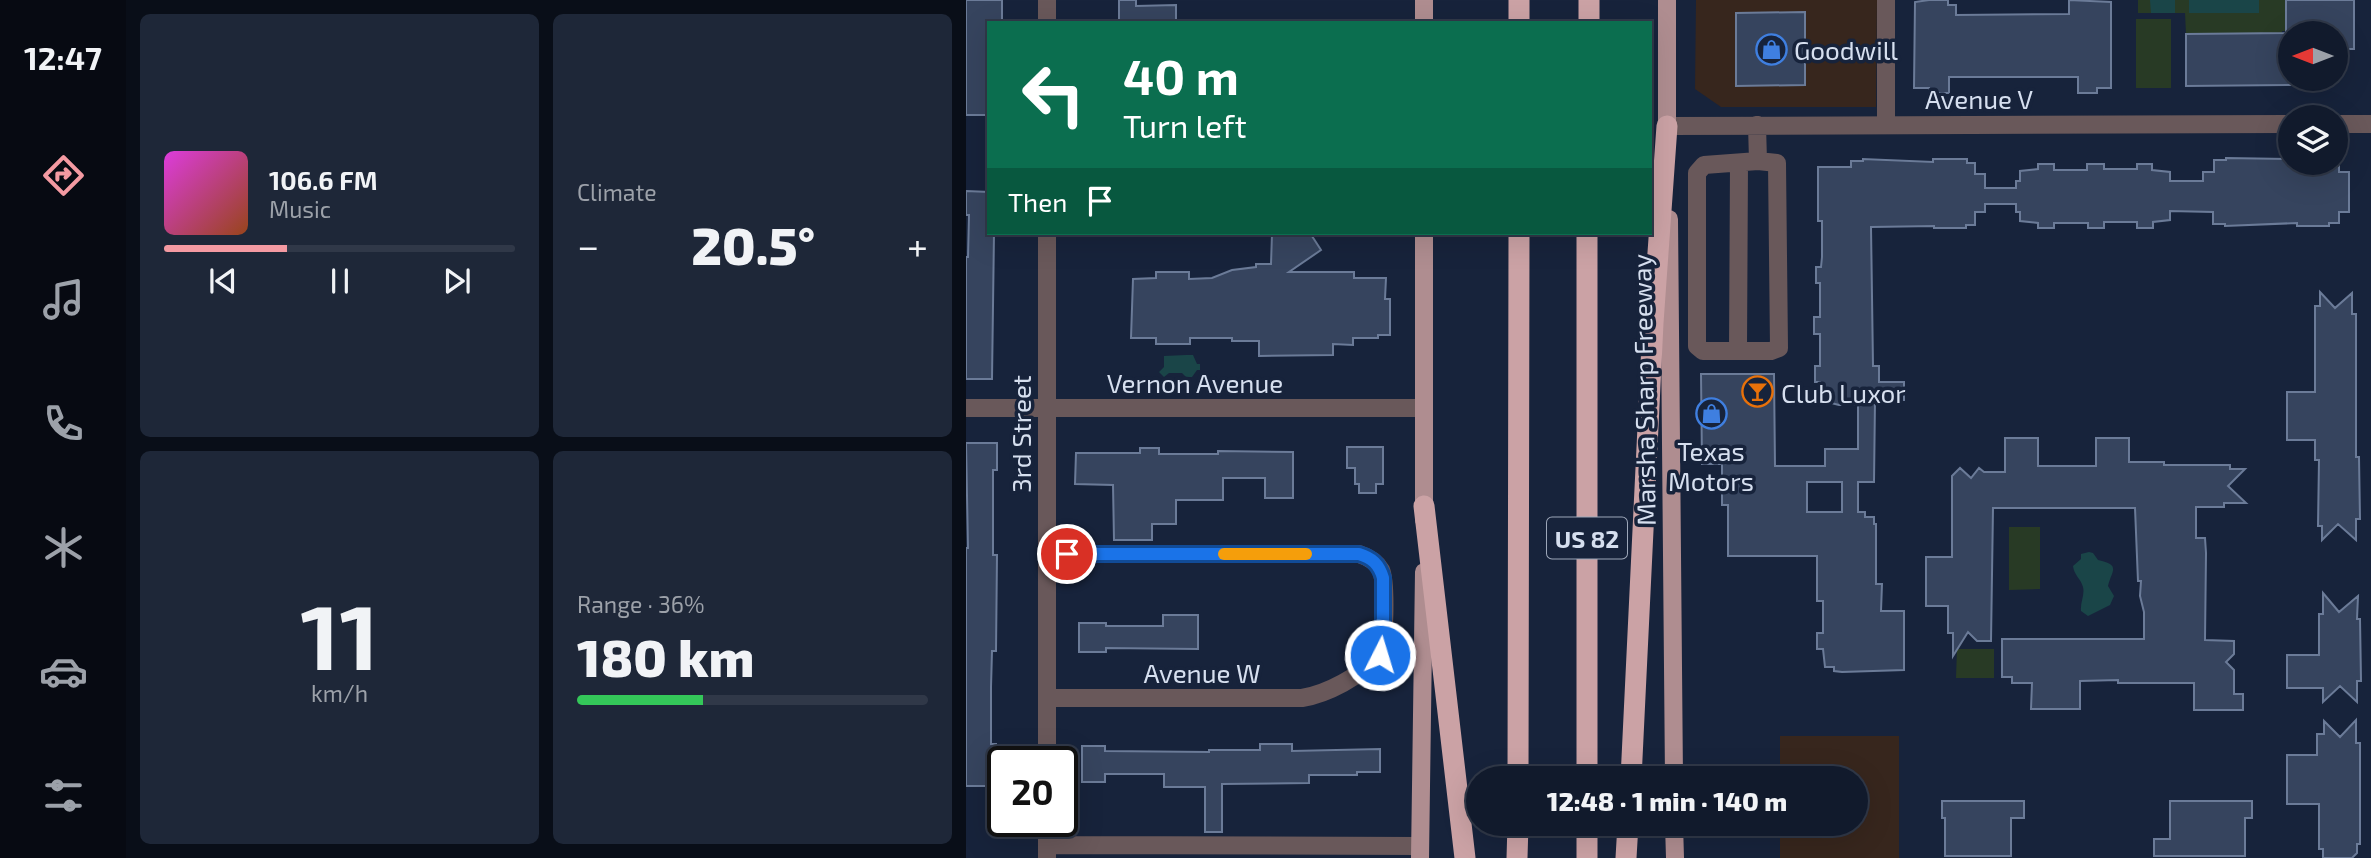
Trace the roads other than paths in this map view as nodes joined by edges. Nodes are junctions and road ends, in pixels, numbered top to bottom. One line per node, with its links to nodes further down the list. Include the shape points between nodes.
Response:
1 (1047, 0): 7 (street)
2 (1424, 0): 8 (main road)
3 (1519, 0): 9 (highway)
4 (1589, 0): 10 (highway)
5 (1667, 0): 16 (main road, Marsha Sharp Freeway)
6 (1886, 0): 15 (street)
7 (1047, 21)
8 (1424, 21)
9 (1519, 21)
10 (1589, 21)
11 (2278, 124): 15 (street, Avenue V)
12 (2348, 124): 13 (street)
13 (2371, 124)
14 (1757, 125): 15 (street, Avenue V); 16 (street, Avenue V); 17 (street)
15 (1886, 125)
16 (1667, 126): 19 (main road, Marsha Sharp Freeway); 35 (highway)
17 (1758, 161): 18 (street); 25 (street, via 1777,163 1779,348)
18 (1739, 163): 20 (street, via 1704,165 1697,173); 25 (street)
19 (1669, 233): 20 (street); 36 (main road, Marsha Sharp Freeway)
20 (1698, 234): 25 (street, via 1697,346 1703,351)
21 (1047, 235): 27 (street, 3rd Street)
22 (1424, 235): 28 (main road)
23 (1519, 235): 33 (highway, US 82)
24 (1587, 235): 34 (highway, Marsha Sharp Freeway / US 82)
25 (1738, 351)
26 (966, 408): 27 (street, Vernon Avenue)
27 (1047, 408): 28 (street, Vernon Avenue); 30 (street, 3rd Street)
28 (1423, 408): 29 (main road)
29 (1424, 506): 42 (main road); 43 (highway)
30 (1047, 554): 31 (street, 3rd Street); 31 (street, Avenue W, via 1359,554 1374,561 1383,578 1380,655 1329,691 1302,698)
31 (1047, 698): 32 (street, 3rd Street)
32 (1047, 746)
33 (1518, 766)
34 (1587, 766)
35 (1632, 766)
36 (1674, 766)
37 (1518, 836): 44 (highway)
38 (1587, 836): 45 (highway)
39 (1627, 836): 46 (highway)
40 (1675, 836): 47 (main road)
41 (1047, 851): 42 (street)
42 (1420, 852)
43 (1465, 858)
44 (1517, 858)
45 (1587, 858)
46 (1626, 858)
47 (1675, 858)

